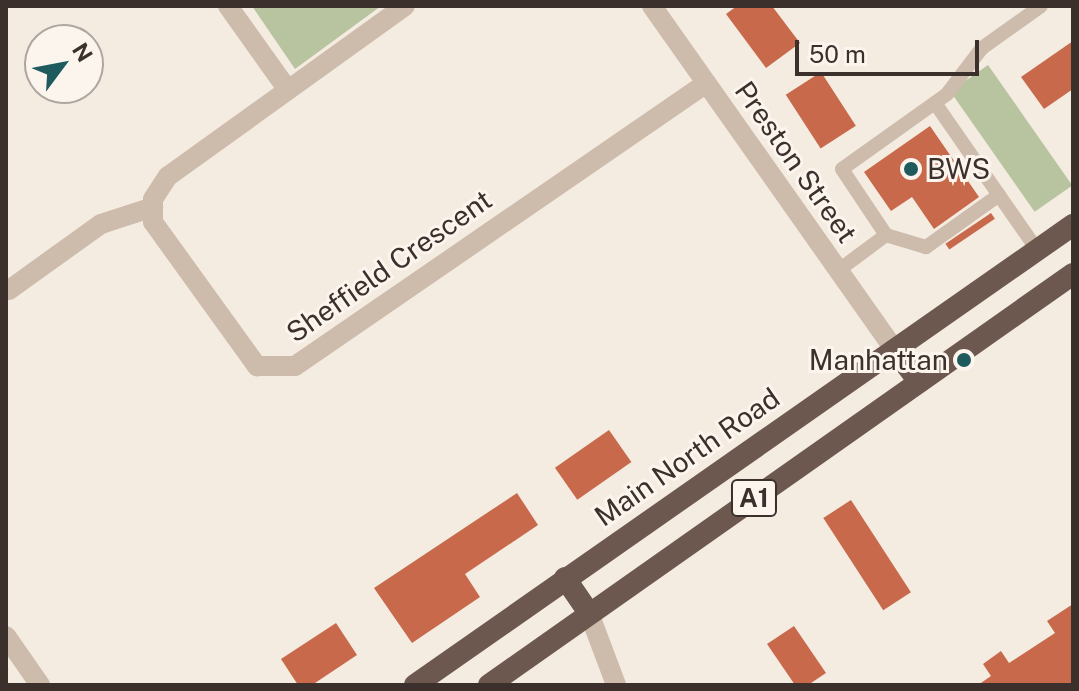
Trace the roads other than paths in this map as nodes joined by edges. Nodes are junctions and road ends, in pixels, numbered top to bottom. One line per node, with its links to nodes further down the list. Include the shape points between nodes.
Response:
1 (228, 6): 6 (street)
2 (405, 6): 6 (street)
3 (652, 6): 5 (street, Preston Street)
4 (1041, 6): 7 (lane, via 982,48)
5 (706, 83): 9 (street, Sheffield Crescent, via 295,366 257,366 153,222); 13 (street, Preston Street)
6 (288, 90): 9 (street, via 168,176)
7 (935, 103): 8 (lane); 11 (lane, via 842,169)
8 (999, 195): 11 (lane, via 926,247); 12 (lane)
9 (153, 207): 15 (street, via 101,224)
10 (1073, 225): 12 (highway, Main North Road / A1)
11 (886, 235): 13 (lane)
12 (1037, 250): 16 (highway, Main North Road / A1)
13 (839, 270): 16 (street, Preston Street)
14 (1073, 274): 17 (highway, A1)
15 (9, 290)
16 (895, 350): 17 (highway); 18 (highway, Main North Road / A1)
17 (919, 382): 19 (highway, A1)
18 (565, 578): 19 (highway); 22 (highway, Main North Road / A1)
19 (589, 613): 23 (highway, A1); 24 (street)
20 (6, 636): 21 (street)
21 (40, 685)
22 (415, 685)
23 (489, 685)
24 (616, 685)

